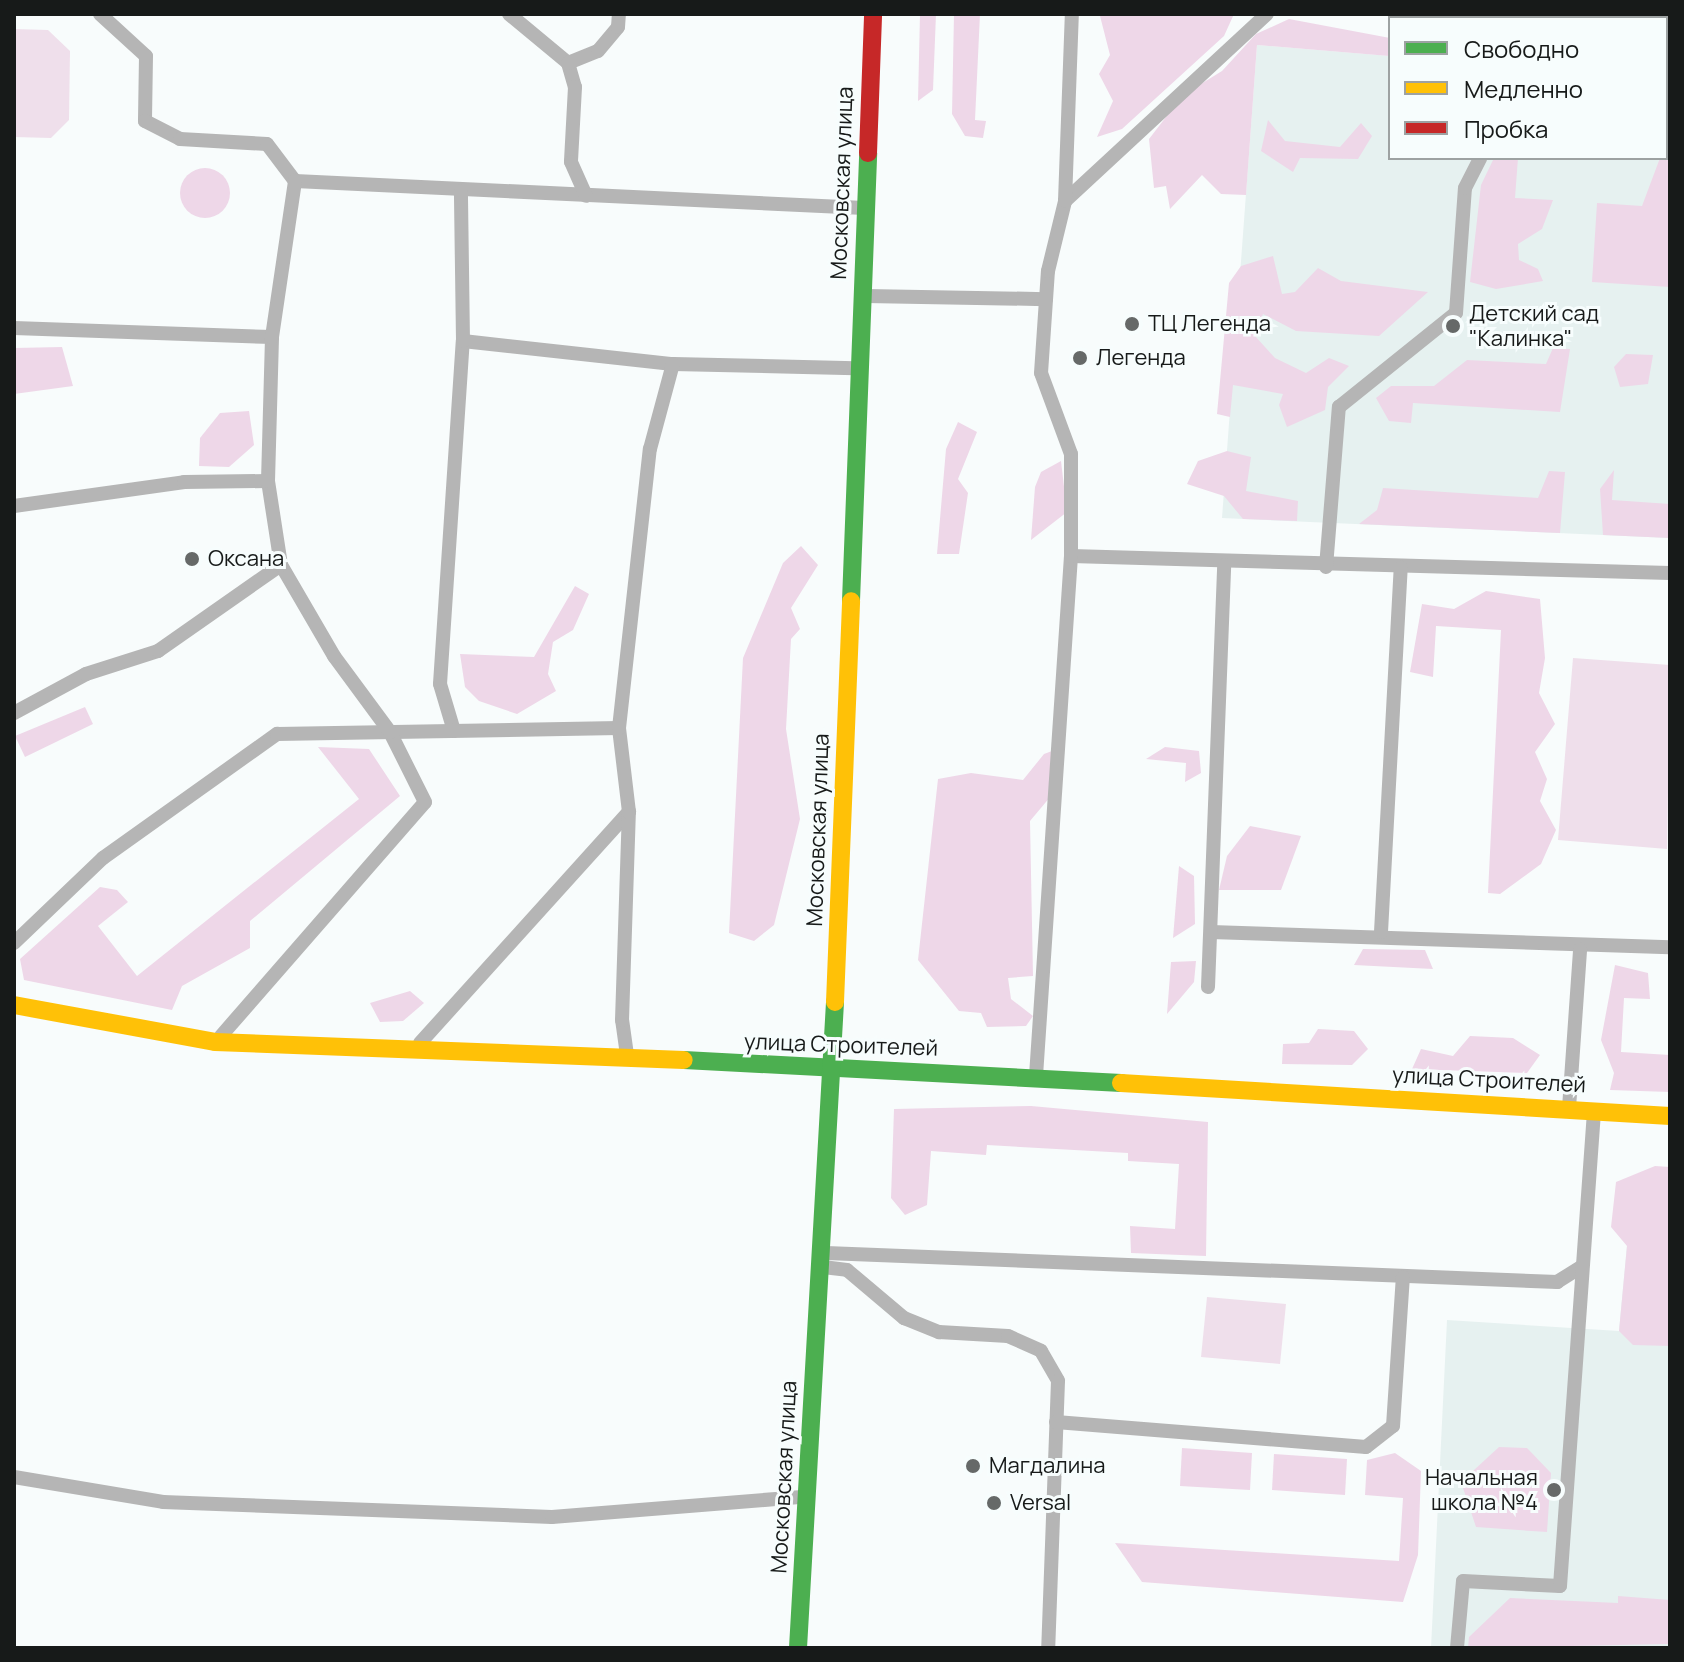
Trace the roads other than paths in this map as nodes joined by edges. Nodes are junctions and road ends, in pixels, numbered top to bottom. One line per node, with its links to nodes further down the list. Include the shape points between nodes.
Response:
1 (100, 14): 11 (lane, via 146,56 145,121 180,139 267,144)
2 (509, 14): 9 (lane)
3 (619, 14): 9 (lane, via 618,27 598,51)
4 (873, 14): 15 (street, Московская улица)
5 (1072, 14): 14 (lane)
6 (1267, 14): 14 (lane)
7 (1449, 14): 8 (lane)
8 (1469, 14)
9 (568, 63): 13 (lane, via 575,87 571,162)
10 (1479, 160): 28 (lane, via 1465,188 1456,313 1339,407)
11 (295, 181): 12 (lane); 19 (lane)
12 (461, 191): 13 (lane); 20 (lane)
13 (586, 196): 15 (lane)
14 (1065, 201): 17 (lane)
15 (864, 208): 16 (street, Московская улица)
16 (862, 296): 17 (lane); 22 (street, Московская улица)
17 (1046, 299): 25 (lane, via 1041,373 1071,454)
18 (14, 328): 19 (lane)
19 (272, 337): 23 (lane)
20 (463, 341): 21 (lane); 33 (lane, via 440,684)
21 (673, 364): 22 (lane); 32 (lane, via 650,449)
22 (860, 368): 46 (street, Московская улица)
23 (268, 481): 24 (lane, via 184,482); 26 (lane)
24 (14, 506)
25 (1071, 556): 27 (lane); 47 (lane)
26 (281, 565): 31 (lane, via 158,651 86,674); 34 (lane, via 334,656)
27 (1224, 565): 28 (lane); 36 (lane)
28 (1326, 567): 29 (lane)
29 (1401, 568): 30 (lane); 37 (lane)
30 (1670, 573)
31 (14, 713)
32 (619, 728): 33 (lane); 35 (lane)
33 (454, 731): 34 (lane)
34 (390, 732): 38 (lane, via 277,734 103,858); 43 (lane, via 425,802)
35 (629, 812): 44 (lane); 45 (lane, via 622,1020)
36 (1211, 932): 37 (lane); 41 (lane)
37 (1381, 932): 40 (lane)
38 (14, 943)
39 (1670, 947): 40 (lane)
40 (1580, 949): 48 (lane)
41 (1208, 987)
42 (14, 1005): 43 (street, улица Строителей)
43 (215, 1042): 44 (street, улица Строителей)
44 (413, 1050): 45 (street, улица Строителей)
45 (628, 1063): 46 (street, улица Строителей)
46 (833, 1066): 47 (street, улица Строителей); 51 (street, Московская улица)
47 (1036, 1079): 48 (street, улица Строителей)
48 (1569, 1109): 49 (street, улица Строителей)
49 (1595, 1110): 50 (street, улица Строителей); 52 (lane)
50 (1670, 1116)
51 (820, 1260): 53 (lane); 54 (lane, via 847,1270 904,1318 939,1332 1008,1336 1041,1351 1058,1381); 56 (street, Московская улица)
52 (1581, 1267): 53 (lane, via 1557,1282); 59 (lane, via 1560,1586 1463,1581)
53 (1403, 1277): 54 (lane, via 1393,1426 1366,1447)
54 (1056, 1422): 58 (lane)
55 (14, 1477): 56 (lane, via 163,1502 552,1517)
56 (807, 1497): 57 (street, Московская улица)
57 (798, 1648)
58 (1048, 1648)
59 (1457, 1648)

